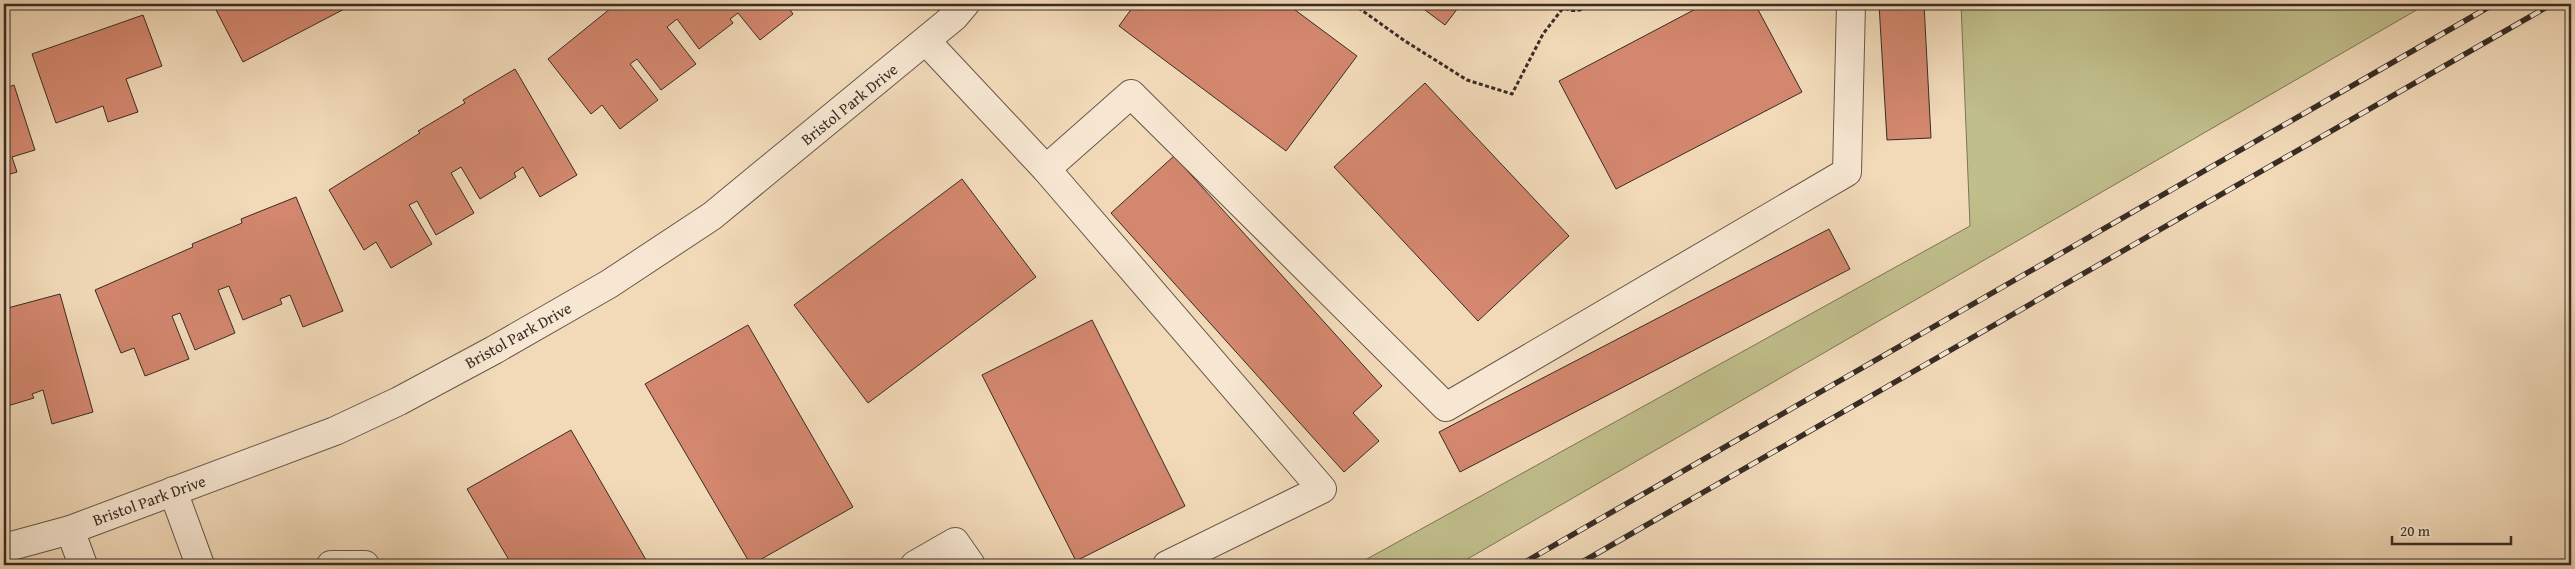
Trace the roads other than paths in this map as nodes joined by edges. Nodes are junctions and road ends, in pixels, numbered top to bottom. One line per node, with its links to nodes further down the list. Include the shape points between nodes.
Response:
1 (965, 4): 3 (street, Bristol Park Drive)
2 (1851, 4): 4 (street, via 1846,172 1446,407 1131,94)
3 (926, 40): 4 (street); 5 (street, Bristol Park Drive, via 712,216 609,284 399,401 334,431)
4 (1046, 169): 14 (street, via 1322,489)
5 (173, 491): 6 (street, Bristol Park Drive); 9 (street)
6 (70, 530): 7 (street, Bristol Park Drive); 8 (street)
7 (4, 548)
8 (83, 565)
9 (200, 565)
10 (331, 565): 11 (street)
11 (365, 565)
12 (914, 565): 13 (street, via 955,542)
13 (971, 565)
14 (1167, 565)

